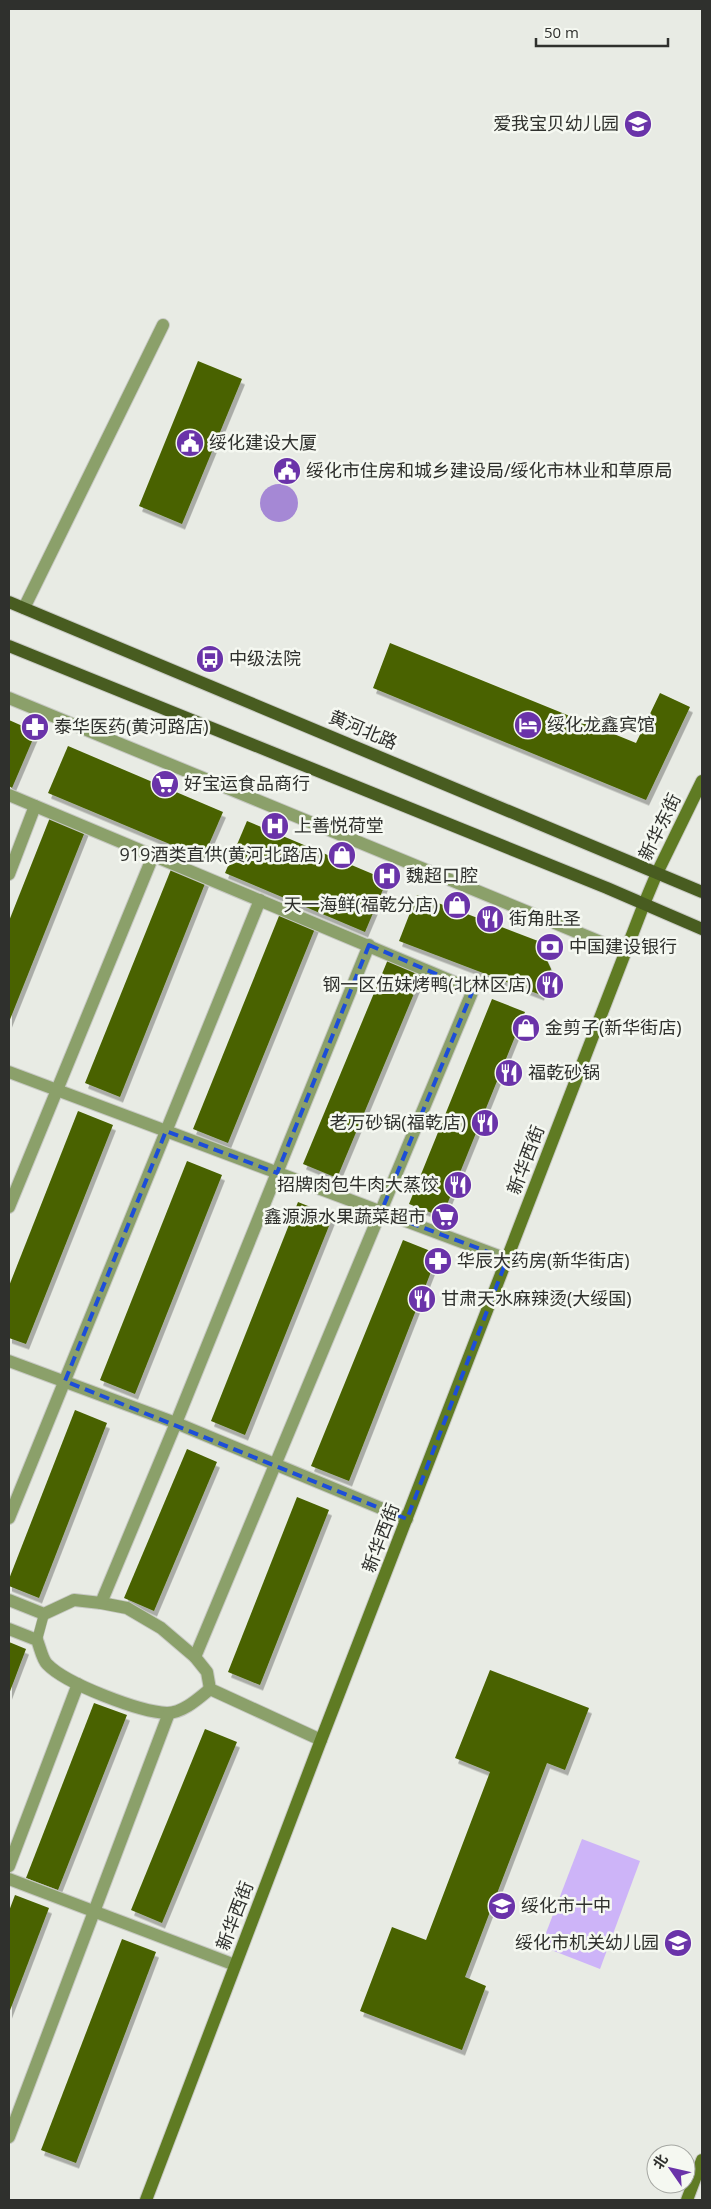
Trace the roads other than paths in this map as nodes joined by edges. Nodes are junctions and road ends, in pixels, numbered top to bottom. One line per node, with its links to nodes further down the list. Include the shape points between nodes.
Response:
1 (163, 325): 3 (street)
2 (9, 602): 3 (main road, 黄河北路)
3 (24, 608): 10 (main road, 黄河北路)
4 (9, 646): 15 (main road)
5 (9, 698): 18 (street)
6 (702, 781): 10 (main road, 新华东街)
7 (9, 795): 8 (street)
8 (35, 806): 9 (street); 11 (street)
9 (153, 856): 14 (street); 20 (street)
10 (657, 873): 12 (main road, 新华东街); 13 (main road, 黄河北路)
11 (9, 874)
12 (650, 889): 15 (main road, 新华西街)
13 (702, 892)
14 (260, 900): 17 (street); 21 (street)
15 (644, 904): 16 (main road); 18 (main road, 新华西街)
16 (702, 929)
17 (369, 945): 22 (street); 24 (street, via 473,990)
18 (626, 952): 25 (main road, 新华西街)
19 (9, 1072): 20 (street)
20 (56, 1090): 21 (street); 23 (street)
21 (166, 1131): 22 (street); 27 (street)
22 (277, 1173): 24 (street); 28 (street)
23 (9, 1207)
24 (381, 1212): 25 (street); 29 (street)
25 (507, 1259): 31 (main road, 新华西街)
26 (9, 1361): 27 (street)
27 (65, 1382): 28 (street); 30 (street)
28 (176, 1424): 29 (street); 33 (street)
29 (276, 1463): 31 (street); 37 (street)
30 (9, 1518)
31 (407, 1519): 41 (main road, 新华西街)
32 (9, 1600): 34 (street)
33 (101, 1603): 34 (street, via 74,1600); 37 (street, via 127,1608 161,1628)
34 (44, 1614): 36 (lane)
35 (9, 1629): 36 (street)
36 (37, 1640): 38 (street, via 46,1663)
37 (194, 1657): 39 (street, via 206,1672)
38 (78, 1684): 40 (street, via 133,1706); 42 (street)
39 (210, 1689): 40 (street, via 192,1704); 41 (street)
40 (169, 1713): 44 (street)
41 (321, 1740): 45 (main road, 新华西街)
42 (9, 1866)
43 (9, 1879): 44 (street)
44 (94, 1911): 45 (street); 46 (street)
45 (235, 1965): 48 (main road, 新华西街)
46 (9, 2137)
47 (702, 2160): 49 (main road)
48 (146, 2200)
49 (687, 2200)

